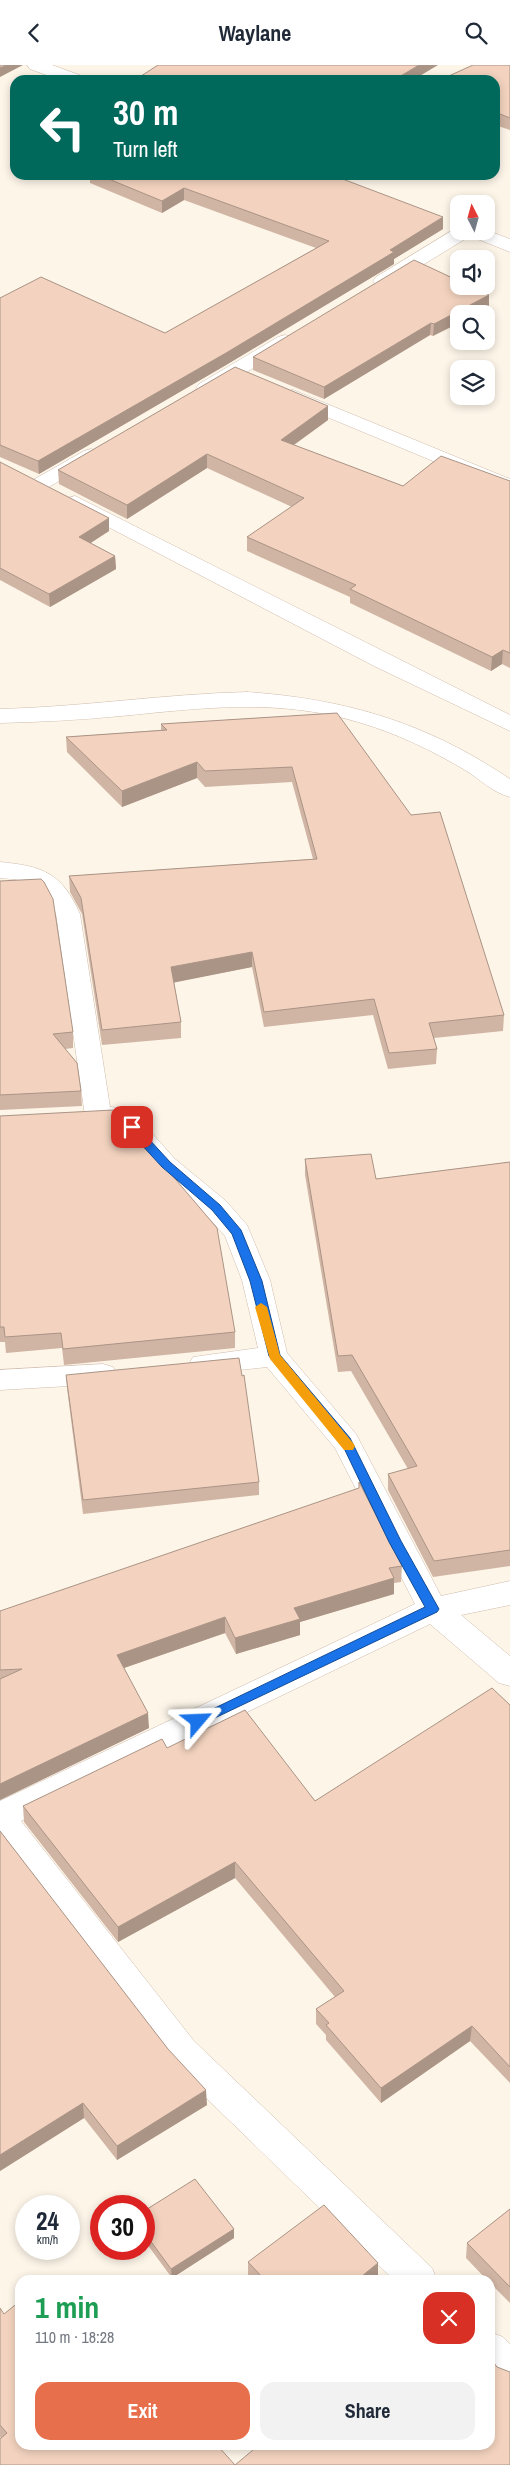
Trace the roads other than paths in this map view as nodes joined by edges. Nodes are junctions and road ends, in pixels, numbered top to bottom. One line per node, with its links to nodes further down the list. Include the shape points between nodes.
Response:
1 (36, 65): 2 (street)
2 (63, 75)
3 (450, 232): 6 (street)
4 (495, 240): 5 (street)
5 (510, 246)
6 (371, 288)
7 (303, 330): 8 (street)
8 (253, 379): 9 (street); 11 (street)
9 (192, 396)
10 (108, 445): 13 (street, via 32,480)
11 (510, 487)
12 (0, 716): 15 (street, via 76,713 205,700 253,699 301,704 386,722 431,740)
13 (510, 724)
14 (510, 770): 15 (street)
15 (485, 771): 16 (street)
16 (510, 790)
17 (0, 870): 18 (street, via 28,872 46,881 60,895 68,914 88,1117 121,1115 166,1165 216,1208 237,1232 256,1281)
18 (274, 1356): 19 (street); 23 (street, via 346,1442)
19 (177, 1367)
20 (128, 1372): 21 (street)
21 (0, 1380)
22 (510, 1593): 23 (street)
23 (433, 1609): 24 (street); 25 (street)
24 (510, 1674)
25 (0, 1816): 26 (street, via 182,2052)
26 (413, 2275)
27 (495, 2354): 28 (street)
28 (510, 2369)

